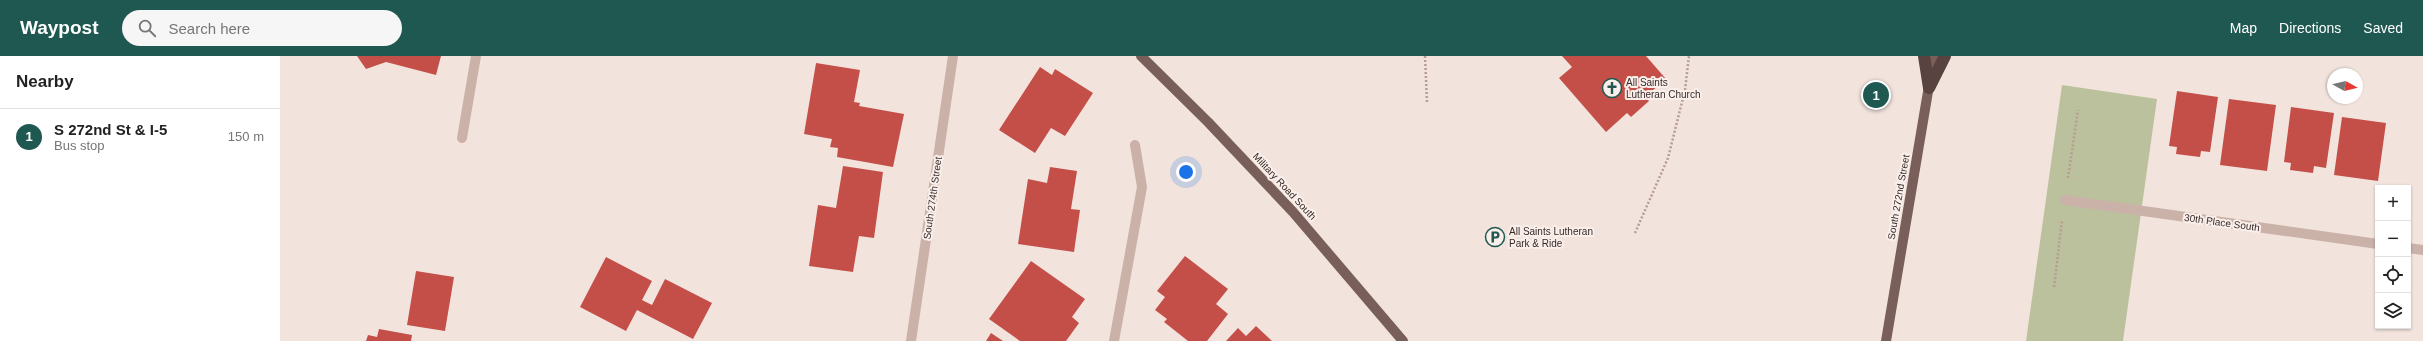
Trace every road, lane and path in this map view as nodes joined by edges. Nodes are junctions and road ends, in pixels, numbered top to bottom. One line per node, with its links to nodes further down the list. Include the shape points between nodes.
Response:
1 (476, 56): 12 (street)
2 (953, 56): 20 (street, South 274th Street)
3 (1141, 56): 22 (main road, Military Road South, via 1293,212)
4 (1425, 56): 10 (path)
5 (1689, 56): 15 (path, via 1685,90 1668,158)
6 (1924, 56): 9 (highway)
7 (1934, 56): 9 (main road, South 272nd Street)
8 (1945, 56): 9 (highway)
9 (1929, 88): 23 (main road, South 272nd Street)
10 (1428, 102)
11 (2078, 110): 14 (path)
12 (462, 138)
13 (1135, 145): 21 (street, via 1142,187)
14 (2065, 200): 16 (street, 30th Place South); 19 (path)
15 (1635, 233)
16 (2375, 244)
17 (2411, 248): 18 (street)
18 (2423, 250)
19 (2054, 287)
20 (911, 341)
21 (1114, 341)
22 (1403, 341)
23 (1886, 341)

